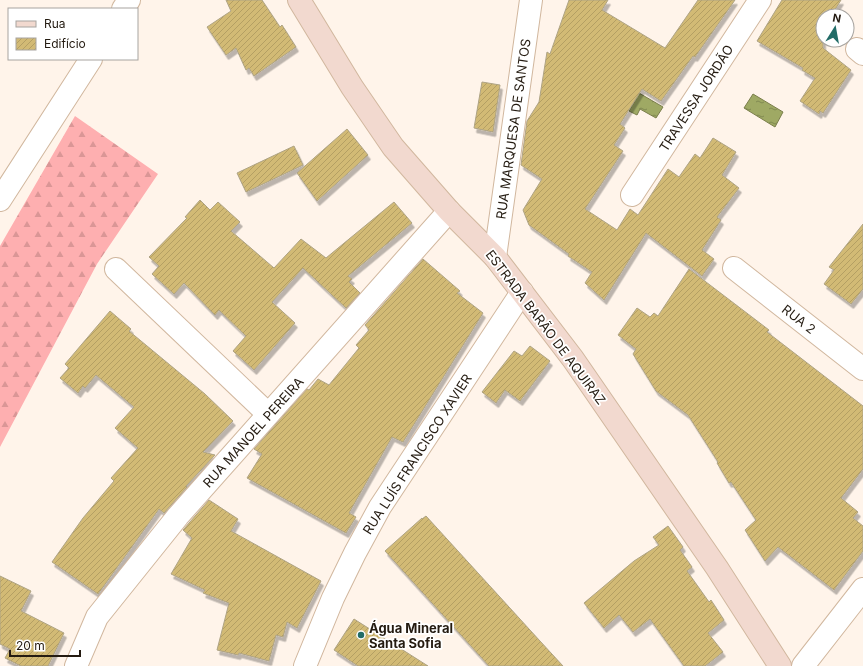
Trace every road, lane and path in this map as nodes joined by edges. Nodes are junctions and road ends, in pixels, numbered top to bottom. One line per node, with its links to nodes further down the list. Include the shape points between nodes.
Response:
1 (299, 0): 7 (street, ESTRADA BARÃO DE AQUIRAZ, via 352,87 393,147)
2 (531, 0): 8 (street, RUA MARQUESA DE SANTOS)
3 (760, 0): 5 (street, TRAVESSA JORDÃO)
4 (90, 60): 6 (street)
5 (632, 196)
6 (0, 200)
7 (449, 211): 8 (street, ESTRADA BARÃO DE AQUIRAZ); 13 (street, RUA MANOEL PEREIRA)
8 (495, 257): 11 (street, ESTRADA BARÃO DE AQUIRAZ)
9 (734, 268): 12 (street, RUA 2)
10 (116, 269): 13 (street)
11 (522, 292): 16 (street, RUA LUÍS FRANCISCO XAVIER, via 380,507 355,553); 17 (street, ESTRADA BARÃO DE AQUIRAZ, via 573,359 717,568)
12 (863, 369)
13 (268, 414): 15 (street, RUA MANOEL PEREIRA, via 178,516 97,617)
14 (863, 589): 18 (street)
15 (76, 666)
16 (305, 666)
17 (780, 666)
18 (803, 666)

